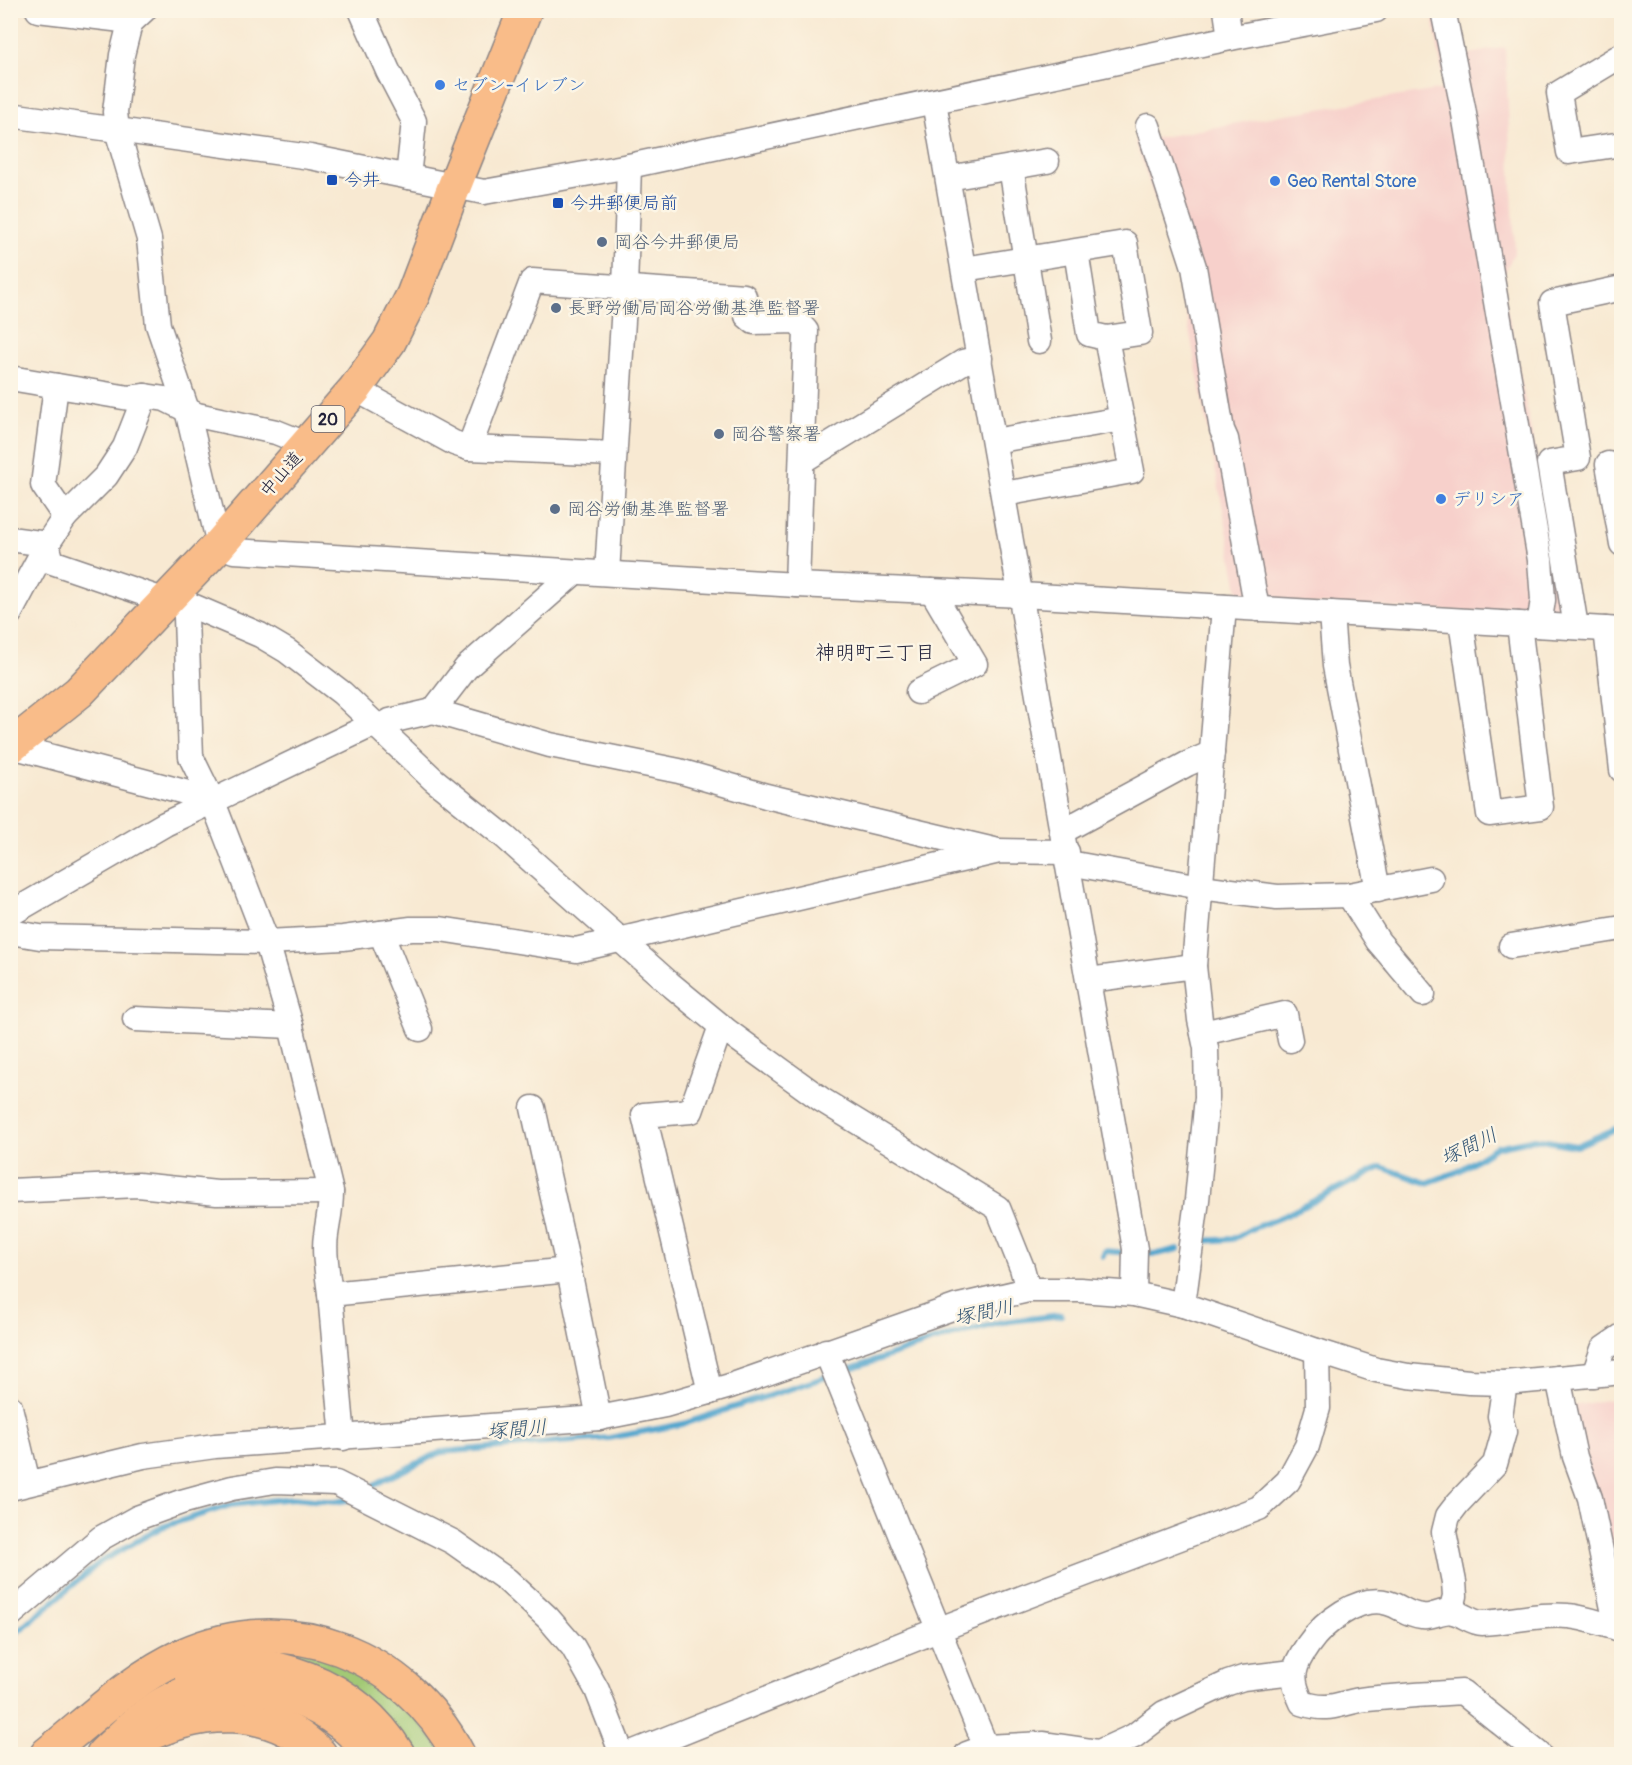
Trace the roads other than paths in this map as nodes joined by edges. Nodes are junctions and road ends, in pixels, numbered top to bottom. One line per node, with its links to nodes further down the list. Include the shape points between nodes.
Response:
1 (38, 10): 7 (street, via 122,20)
2 (361, 10): 18 (street, via 414,121)
3 (525, 10): 20 (highway, 中山道 / 20)
4 (1226, 10): 8 (street)
5 (1376, 10): 8 (street)
6 (1443, 10): 58 (street, via 1540,560 1543,600)
7 (137, 17): 13 (street, via 117,80)
8 (1230, 38): 10 (street)
9 (1622, 55): 14 (street, via 1559,93 1569,152)
10 (934, 102): 16 (street); 19 (street)
11 (10, 115): 13 (street)
12 (1148, 126): 54 (street, via 1194,267)
13 (117, 130): 18 (street, via 310,157); 33 (street, via 149,239 158,324)
14 (1622, 144)
15 (1047, 161): 17 (street)
16 (629, 166): 20 (street, via 484,192); 25 (street)
17 (1011, 167): 19 (street); 22 (street)
18 (408, 177): 20 (street)
19 (948, 178): 23 (street)
20 (454, 187): 31 (highway, 中山道 / 20, via 413,296 389,342)
21 (1076, 251): 22 (street); 26 (street, via 1089,334); 26 (street, via 1125,243 1140,333)
22 (1026, 259): 23 (street); 27 (street)
23 (964, 269): 28 (street)
24 (1622, 288): 59 (street, via 1552,303 1578,458 1549,463)
25 (624, 289): 37 (street, via 532,281); 38 (street); 39 (street, via 744,296 747,316 754,322 797,321 806,331)
26 (1106, 339): 34 (street)
27 (1040, 340)
28 (980, 358): 35 (street); 39 (street, via 963,362)
29 (10, 378): 30 (street)
30 (56, 386): 32 (street, via 129,398); 42 (street, via 43,485)
31 (355, 389): 36 (highway, 中山道 / 20); 37 (street, via 454,444)
32 (145, 396): 33 (street, via 165,399); 42 (street, via 125,447 106,476)
33 (187, 410): 36 (street, via 214,420 276,432); 46 (street)
34 (1122, 419): 35 (street); 41 (street, via 1132,471)
35 (994, 441): 41 (street)
36 (306, 444): 46 (highway, 中山道 / 20)
37 (469, 448): 38 (street)
38 (614, 454): 48 (street)
39 (802, 461): 49 (street)
40 (1608, 464): 45 (street)
41 (1004, 494): 51 (street)
42 (65, 518): 44 (street)
43 (10, 539): 44 (street)
44 (47, 543): 52 (street, via 52,562); 55 (street)
45 (1622, 544)
46 (219, 545): 47 (street, via 234,551); 52 (highway, 中山道 / 20)
47 (575, 572): 48 (street); 62 (street, via 466,668)
48 (607, 573): 49 (street)
49 (797, 585): 50 (street)
50 (932, 591): 51 (street); 61 (street, via 975,664)
51 (1021, 595): 53 (street); 68 (street)
52 (178, 603): 63 (street, via 260,635 287,651 342,693); 64 (highway, 中山道 / 20, via 79,692); 67 (street, via 186,617 191,757)
53 (1224, 607): 54 (street); 65 (street)
54 (1257, 609): 56 (street)
55 (10, 613)
56 (1331, 613): 57 (street); 72 (street, via 1335,666)
57 (1461, 621): 58 (street); 58 (street, via 1489,814 1540,807)
58 (1529, 625): 59 (street)
59 (1576, 627): 60 (street)
60 (1614, 629): 66 (street)
61 (918, 692)
62 (433, 711): 63 (street); 69 (street, via 550,745 679,771 766,796)
63 (376, 726): 67 (street); 78 (street)
64 (11, 746): 67 (street)
65 (1212, 753): 68 (street, via 1187,764); 71 (street)
66 (1622, 770)
67 (212, 801): 74 (street); 79 (street)
68 (1066, 849): 69 (street); 71 (street); 82 (street)
69 (999, 851): 78 (street)
70 (1431, 879): 72 (street)
71 (1201, 887): 73 (street, via 1277,897); 81 (street)
72 (1378, 890): 73 (street)
73 (1349, 895): 83 (street, via 1378,941)
74 (10, 914)
75 (1622, 928): 80 (street)
76 (10, 933): 79 (street)
77 (381, 933): 78 (street, via 440,929 576,950); 79 (street); 87 (street)
78 (621, 940): 86 (street)
79 (267, 942): 85 (street)
80 (1510, 946)
81 (1194, 966): 82 (street); 88 (street)
82 (1089, 980): 96 (street, via 1135,1254)
83 (1423, 994)
84 (135, 1019): 85 (street)
85 (291, 1026): 92 (street)
86 (721, 1026): 94 (street, via 822,1100 998,1208); 105 (street, via 691,1111 644,1115)
87 (420, 1029)
88 (1203, 1033): 89 (street, via 1285,1014); 97 (street, via 1207,1097)
89 (1290, 1040)
90 (533, 1108): 93 (street)
91 (10, 1191): 92 (street, via 138,1185 217,1193)
92 (331, 1192): 95 (street, via 325,1252)
93 (569, 1270): 95 (street); 107 (street)
94 (1028, 1290): 96 (street); 100 (street, via 955,1307)
95 (330, 1294): 108 (street)
96 (1134, 1294): 97 (street)
97 (1183, 1305): 99 (street)
98 (1622, 1336): 102 (street, via 1603,1349)
99 (1317, 1352): 104 (street, via 1408,1376); 112 (street, via 1318,1408 1308,1446 1288,1481 1259,1508)
100 (832, 1367): 105 (street); 112 (street)
101 (1622, 1372): 102 (street)
102 (1594, 1375): 103 (street)
103 (1558, 1378): 104 (street); 113 (street)
104 (1505, 1383): 110 (street, via 1500,1416 1504,1432 1495,1464 1448,1516 1444,1532 1454,1582)
105 (710, 1392): 107 (street)
106 (10, 1407): 109 (street)
107 (599, 1418): 108 (street)
108 (343, 1438): 109 (street, via 215,1446 143,1456)
109 (19, 1485)
110 (1451, 1611): 113 (street, via 1480,1623 1569,1616); 114 (street, via 1427,1617 1409,1614 1388,1603 1352,1607 1315,1635)
111 (10, 1615): 125 (street, via 101,1538 148,1514 231,1488 275,1481 336,1483 453,1542 507,1580 548,1618 573,1647 597,1690)
112 (939, 1629): 117 (street); 126 (street)
113 (1619, 1630)
114 (1293, 1672): 116 (street, via 1228,1683 1164,1713); 127 (street, via 1302,1703 1317,1708 1364,1699 1461,1692)
115 (127, 1689): 118 (highway); 123 (highway, via 158,1676 210,1664 269,1666 298,1674 350,1701 373,1720); 124 (highway, via 182,1655 213,1643 268,1636 297,1638 358,1655 385,1671 432,1714)
116 (1134, 1745): 117 (street, via 1099,1752 1044,1744)
117 (976, 1751)
118 (47, 1755)
119 (103, 1755): 122 (highway, via 129,1729 171,1699 196,1690 226,1687 259,1688 318,1708 348,1728)
120 (116, 1755): 121 (highway, via 147,1735 181,1721 235,1715 264,1720 290,1732)
121 (320, 1755)
122 (370, 1755)
123 (398, 1755)
124 (458, 1755)
125 (622, 1755)
126 (629, 1755)
127 (1539, 1755)

